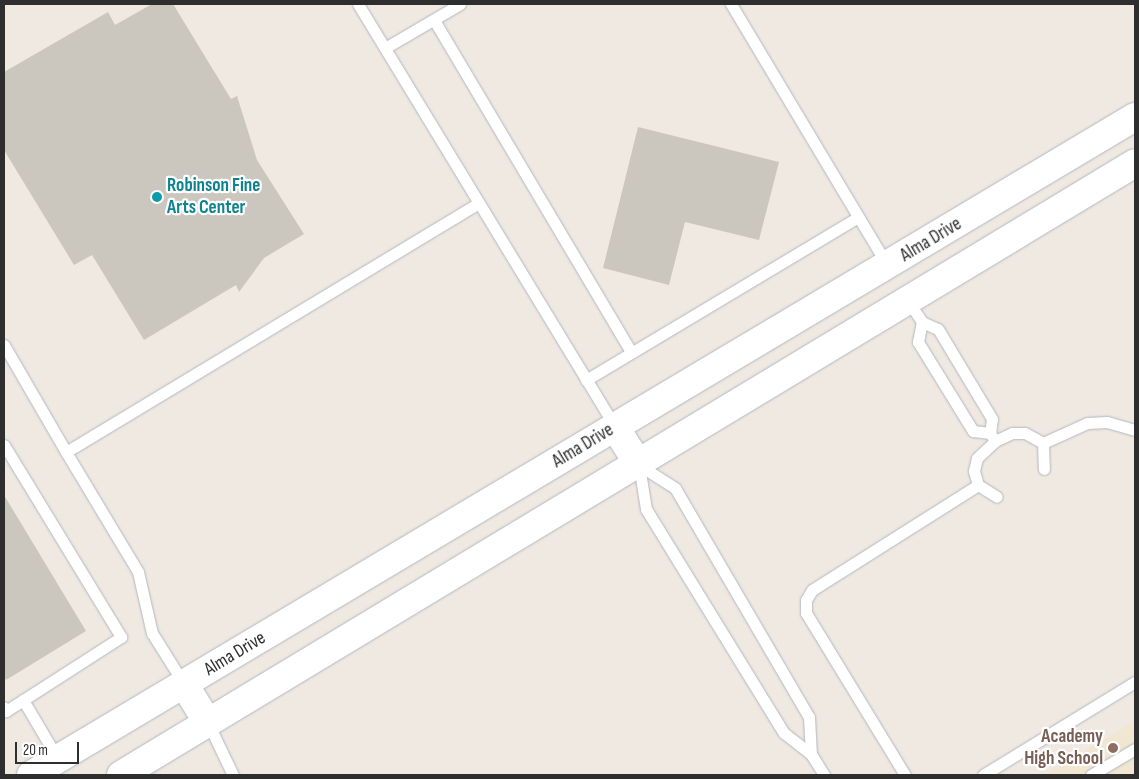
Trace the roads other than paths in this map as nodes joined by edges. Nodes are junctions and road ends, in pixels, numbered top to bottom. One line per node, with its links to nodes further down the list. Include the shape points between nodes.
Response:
1 (358, 4): 5 (lane)
2 (460, 4): 4 (lane)
3 (731, 4): 9 (lane)
4 (434, 20): 5 (lane); 13 (lane)
5 (384, 48): 8 (lane)
6 (1135, 117): 10 (main road, Alma Drive)
7 (1135, 163): 11 (main road)
8 (478, 203): 14 (lane); 20 (lane)
9 (858, 217): 10 (lane); 13 (lane)
10 (887, 266): 11 (main road); 15 (main road, Alma Drive)
11 (915, 311): 17 (lane, via 938,329 992,419); 17 (lane, via 918,342 973,431); 21 (main road)
12 (4, 345): 20 (lane)
13 (631, 352): 14 (lane)
14 (586, 380): 15 (lane)
15 (615, 427): 21 (main road); 26 (main road, Alma Drive)
16 (1135, 430): 18 (lane, via 1107,422 1087,423)
17 (992, 437): 18 (lane, via 1025,433); 23 (lane, via 977,458 974,471)
18 (1043, 443): 22 (lane)
19 (4, 445): 27 (lane, via 121,636)
20 (66, 452): 26 (lane, via 138,572 152,633)
21 (639, 465): 29 (main road); 31 (lane, via 646,509 784,733); 31 (lane, via 675,488 809,717)
22 (1044, 469)
23 (978, 485): 24 (lane); 37 (lane, via 812,590 806,600 806,613)
24 (997, 496)
25 (1135, 682): 38 (lane)
26 (184, 684): 29 (main road); 32 (main road, Alma Drive)
27 (23, 700): 28 (lane); 32 (lane)
28 (4, 710)
29 (208, 723): 34 (main road); 35 (lane)
30 (1135, 749): 39 (lane)
31 (811, 754): 36 (lane)
32 (58, 759): 33 (main road, Alma Drive)
33 (30, 775)
34 (121, 775)
35 (233, 775)
36 (824, 775)
37 (905, 775)
38 (983, 775)
39 (1091, 775)

